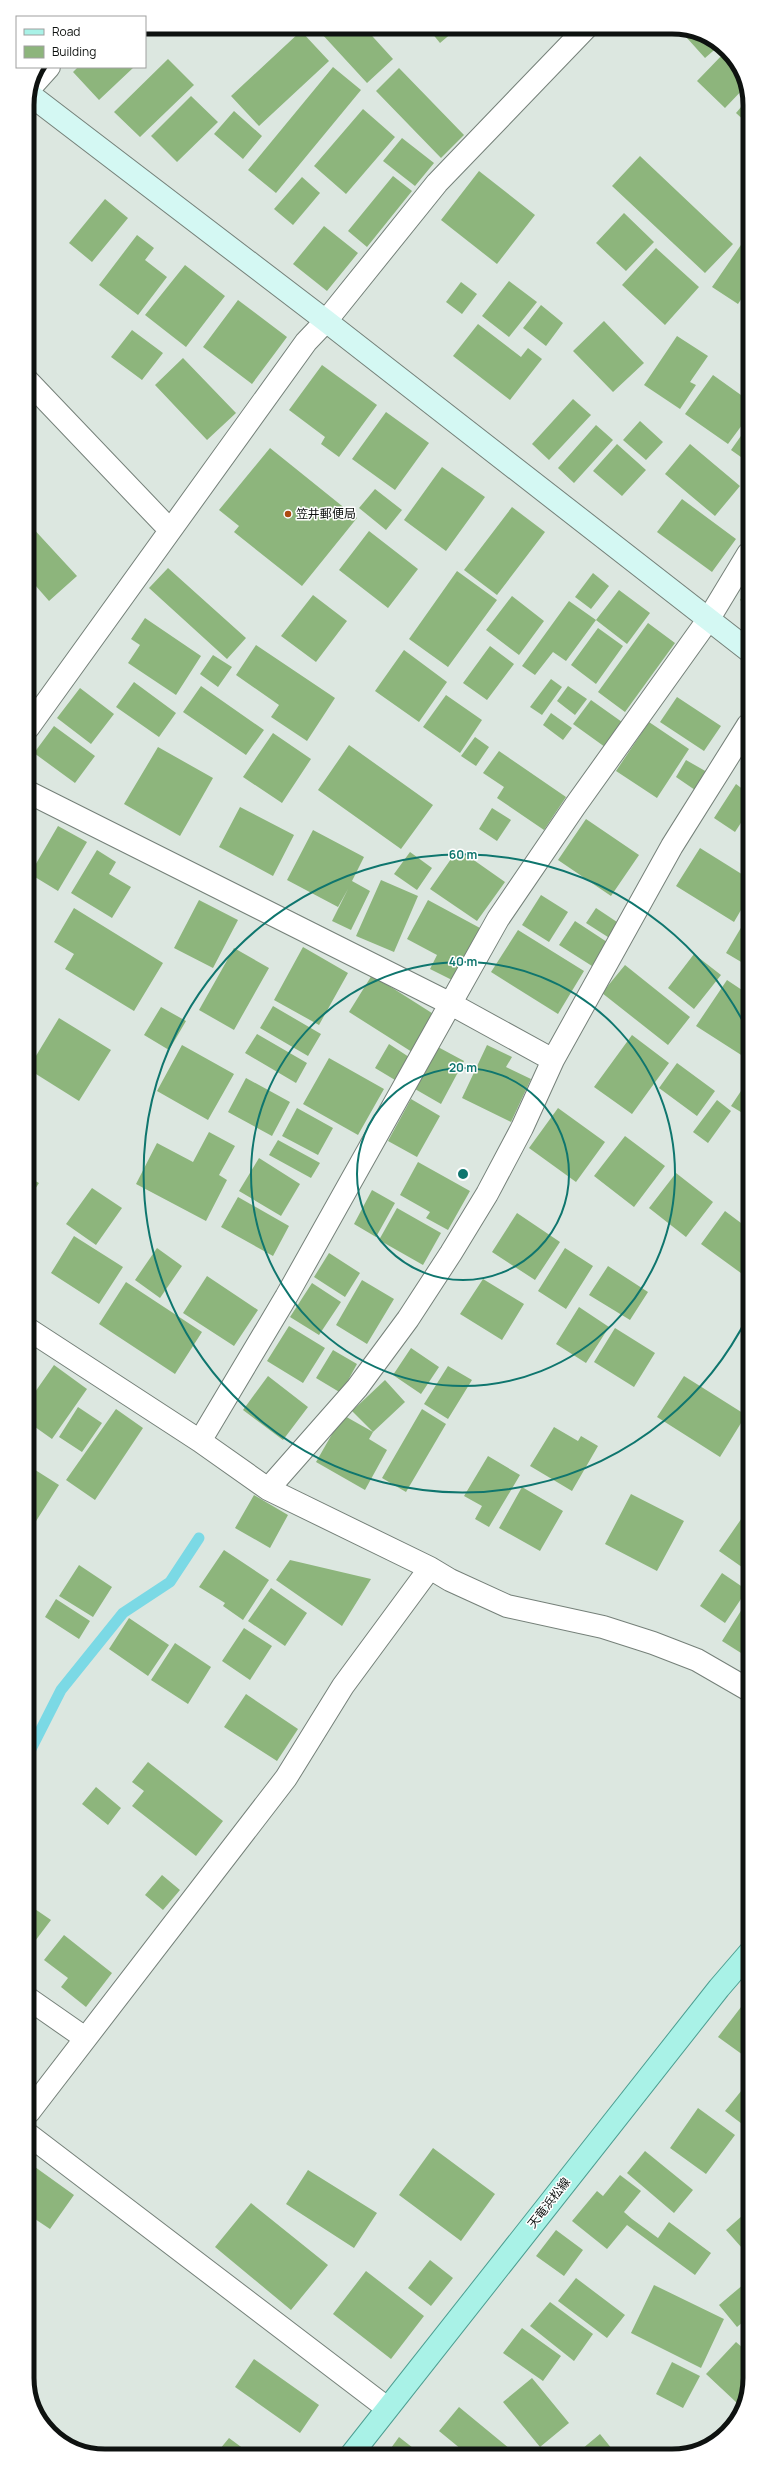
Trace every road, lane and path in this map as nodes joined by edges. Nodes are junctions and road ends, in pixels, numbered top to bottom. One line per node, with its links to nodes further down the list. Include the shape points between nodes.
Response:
1 (580, 34): 5 (street, via 437,183)
2 (48, 68): 3 (street)
3 (39, 78)
4 (35, 98): 5 (street)
5 (326, 321): 7 (street, via 306,342); 9 (street)
6 (34, 387): 7 (street)
7 (170, 530): 11 (street)
8 (743, 562): 9 (street)
9 (708, 620): 10 (street); 14 (street, via 532,868 498,919)
10 (743, 646)
11 (34, 720)
12 (743, 733): 15 (street, via 672,846)
13 (34, 795): 14 (street)
14 (451, 1004): 15 (street); 17 (street, via 286,1297)
15 (553, 1060): 18 (street, via 522,1128 490,1188 417,1306 357,1388)
16 (34, 1333): 17 (street)
17 (200, 1441): 18 (street)
18 (268, 1489): 19 (street)
19 (430, 1568): 20 (street, via 450,1580 508,1606 603,1627 653,1643 697,1660); 23 (street, via 343,1686 286,1778)
20 (743, 1687)
21 (743, 1960): 26 (main road, 天竜浜松線)
22 (34, 2002): 23 (street)
23 (85, 2038): 24 (street)
24 (34, 2105)
25 (34, 2139): 26 (street)
26 (387, 2408): 27 (main road, 天竜浜松線)
27 (356, 2449)

